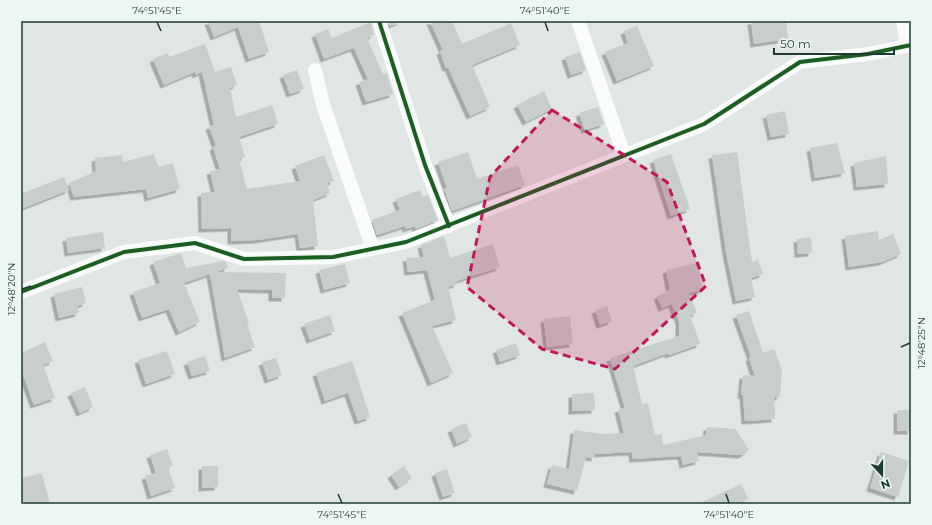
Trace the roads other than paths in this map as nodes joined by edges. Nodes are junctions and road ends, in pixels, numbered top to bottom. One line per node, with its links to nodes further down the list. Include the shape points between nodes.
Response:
1 (380, 21): 7 (street, via 425,165)
2 (578, 21): 6 (street)
3 (903, 21): 4 (street)
4 (909, 45): 6 (street, via 868,54 800,62 704,124)
5 (315, 70): 8 (street, via 323,105)
6 (624, 155): 7 (street)
7 (449, 226): 8 (street, via 406,242)
8 (372, 249): 9 (street, via 333,257 244,259 195,243 124,252)
9 (21, 292)

